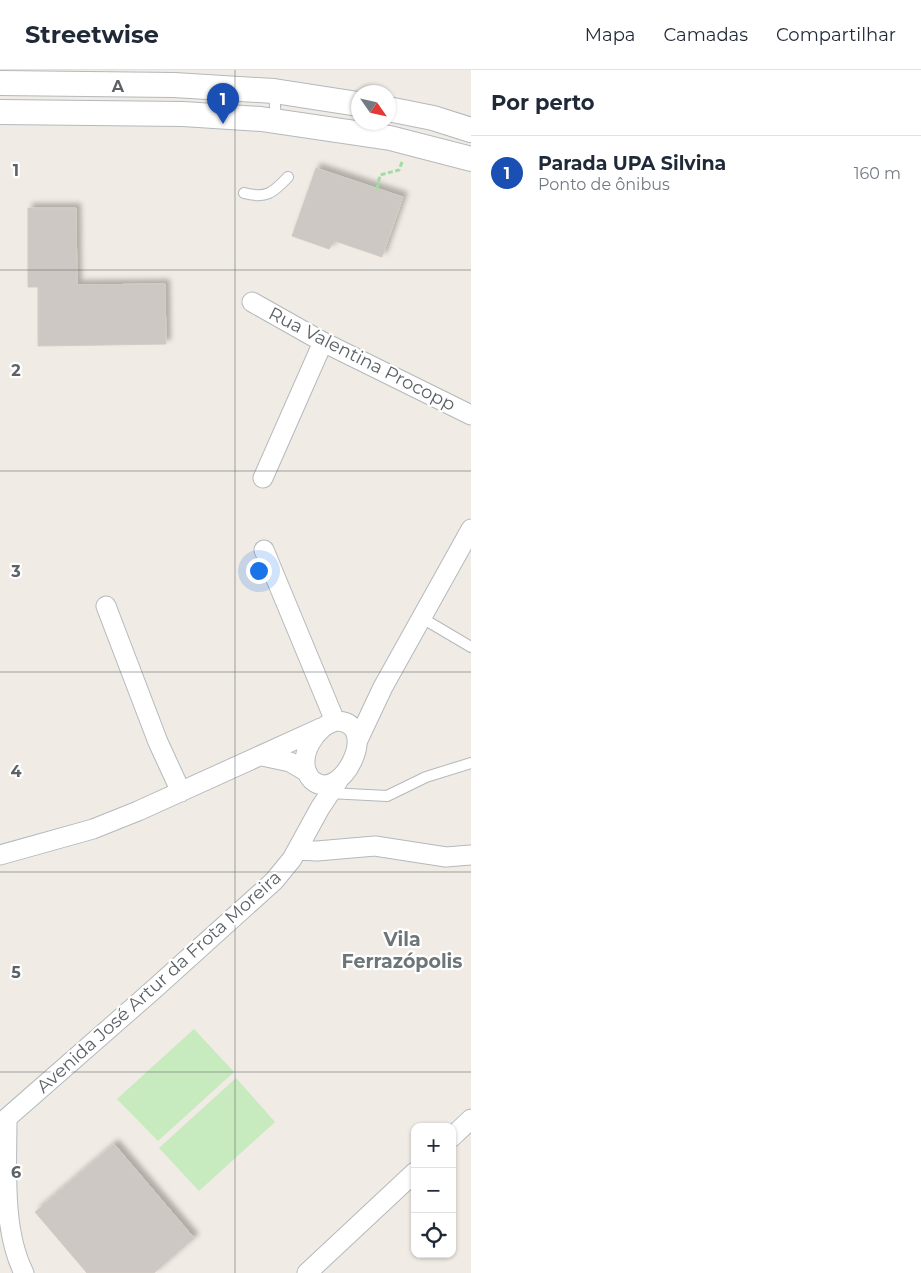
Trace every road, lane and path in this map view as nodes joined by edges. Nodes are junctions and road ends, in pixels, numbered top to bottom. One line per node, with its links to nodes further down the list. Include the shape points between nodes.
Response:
1 (0, 82): 2 (street, via 160,84)
2 (274, 91): 3 (street); 6 (lane)
3 (351, 103)
4 (396, 111): 7 (street)
5 (0, 112): 6 (street, via 183,114)
6 (276, 121): 8 (street)
7 (471, 130)
8 (410, 143): 9 (street); 11 (path, via 399,170 380,174)
9 (471, 159)
10 (288, 177): 12 (lane, via 265,196)
11 (377, 188)
12 (244, 193)
13 (252, 302): 14 (street, Rua Valentina Procopp)
14 (323, 342): 15 (street, Rua Valentina Procopp); 16 (street)
15 (471, 416)
16 (263, 478)
17 (471, 529): 20 (street)
18 (264, 550): 23 (street)
19 (106, 606): 29 (street, via 158,742)
20 (422, 618): 21 (lane); 22 (street)
21 (471, 647)
22 (383, 687): 23 (street, via 356,711); 24 (street)
23 (333, 723): 24 (street, via 351,726); 25 (street); 27 (street, via 316,734 308,750 306,761)
24 (358, 740): 28 (street, via 352,760)
25 (262, 756): 27 (street, via 290,762); 29 (street)
26 (471, 763): 28 (lane, via 426,777 387,796)
27 (310, 776): 28 (street, via 320,784); 30 (street, Avenida José Artur da Frota Moreira, via 313,800)
28 (334, 787): 30 (street, Avenida José Artur da Frota Moreira)
29 (181, 792): 32 (street, via 93,829)
30 (308, 830): 33 (street, Avenida José Artur da Frota Moreira)
31 (0, 846): 32 (street)
32 (32, 846): 35 (street)
33 (297, 850): 36 (street, via 375,846); 39 (street, Avenida José Artur da Frota Moreira, via 283,871 258,897)
34 (471, 855): 36 (street)
35 (0, 856)
36 (446, 856): 37 (street)
37 (471, 869)
38 (471, 1119): 40 (street)
39 (3, 1122): 42 (street, via 9,1212 15,1250)
40 (456, 1132)
41 (411, 1176): 43 (street)
42 (24, 1273)
43 (307, 1273)

